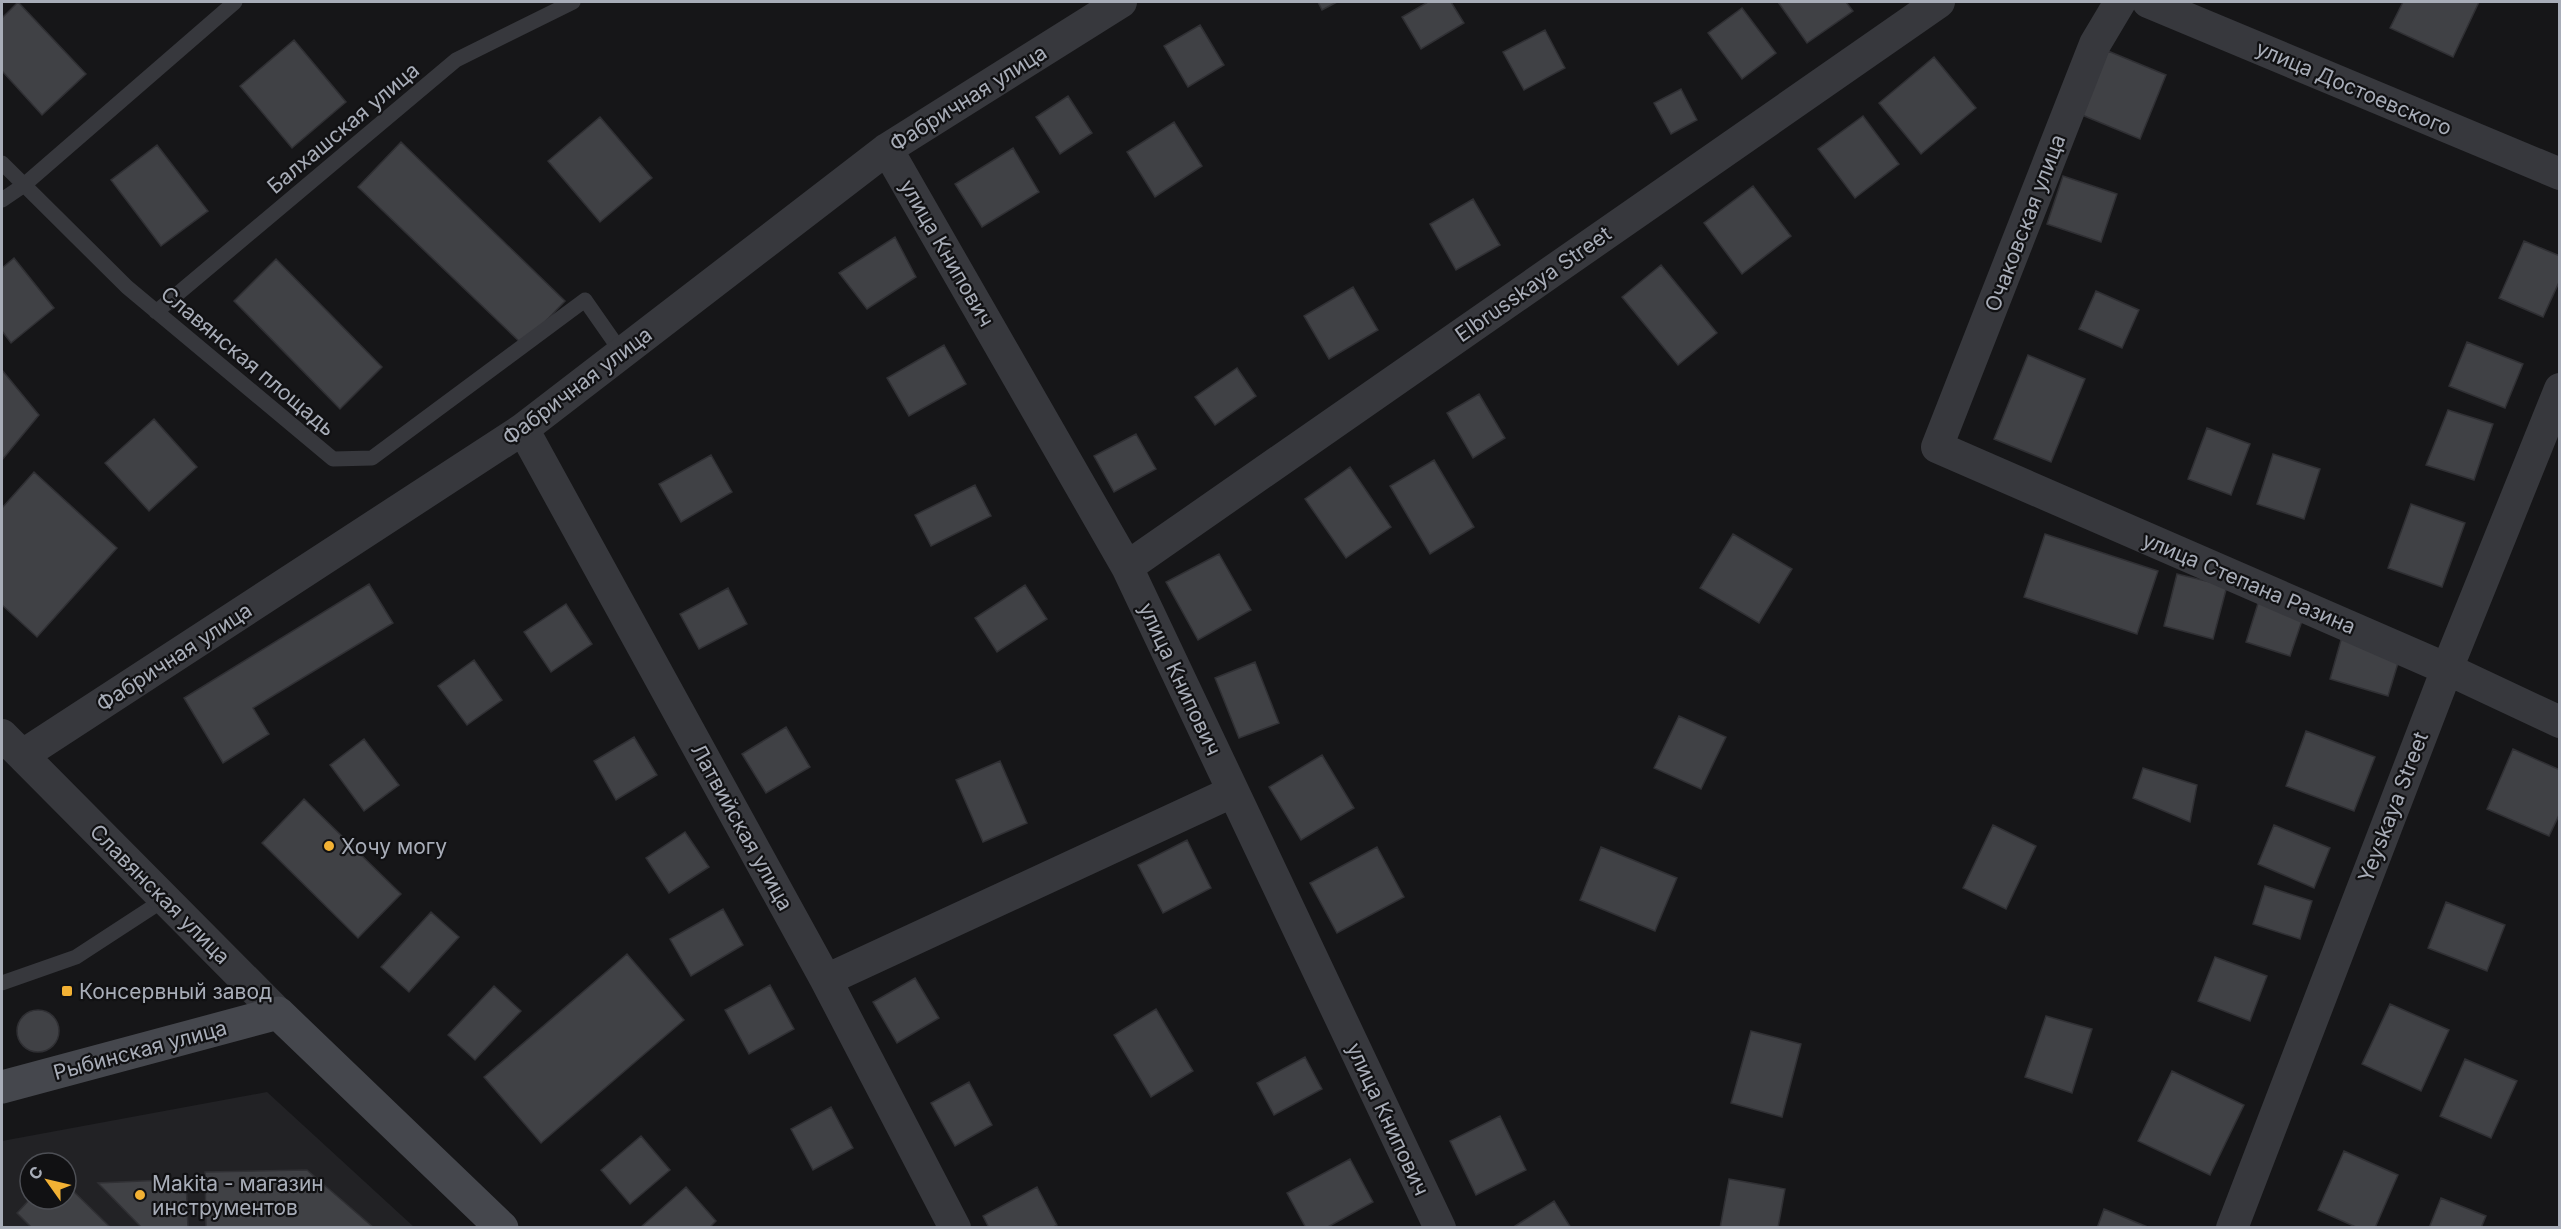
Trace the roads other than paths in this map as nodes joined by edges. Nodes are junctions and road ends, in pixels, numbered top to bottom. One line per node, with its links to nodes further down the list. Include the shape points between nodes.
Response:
1 (235, 2): 10 (lane)
2 (573, 2): 12 (lane, Балхашская улица, via 456,60)
3 (1121, 2): 7 (street, Фабричная улица)
4 (1939, 2): 17 (street, Elbrusskaya Street)
5 (2120, 2): 16 (street, Очаковская улица, via 2095,44)
6 (2148, 2): 9 (street, улица Достоевского)
7 (886, 148): 13 (street, Фабричная улица); 17 (street, улица Книпович)
8 (2, 163): 10 (lane, Славянская площадь)
9 (2559, 174)
10 (24, 185): 11 (lane); 12 (lane, Славянская площадь)
11 (2, 200)
12 (156, 312): 13 (lane, Славянская площадь, via 333,459 372,458 585,300)
13 (622, 353): 15 (street, Фабричная улица)
14 (2559, 389): 18 (street, Yeyskaya Street)
15 (523, 429): 20 (street, Фабричная улица); 23 (street, Латвийская улица)
16 (1937, 447): 18 (street, улица Степана Разина)
17 (1127, 567): 21 (street, улица Книпович)
18 (2446, 669): 19 (street, улица Степана Разина); 30 (street, Yeyskaya Street)
19 (2559, 722)
20 (12, 745): 22 (street, Славянская улица)
21 (1232, 792): 23 (street); 29 (street, улица Книпович)
22 (165, 899): 24 (lane, via 76,957); 25 (street, Славянская улица)
23 (826, 980): 28 (street, Латвийская улица)
24 (2, 983)
25 (278, 1013): 26 (main road, Рыбинская улица); 27 (main road, Славянская улица)
26 (2, 1087)
27 (502, 1227)
28 (955, 1227)
29 (1440, 1227)
30 (2232, 1227)

